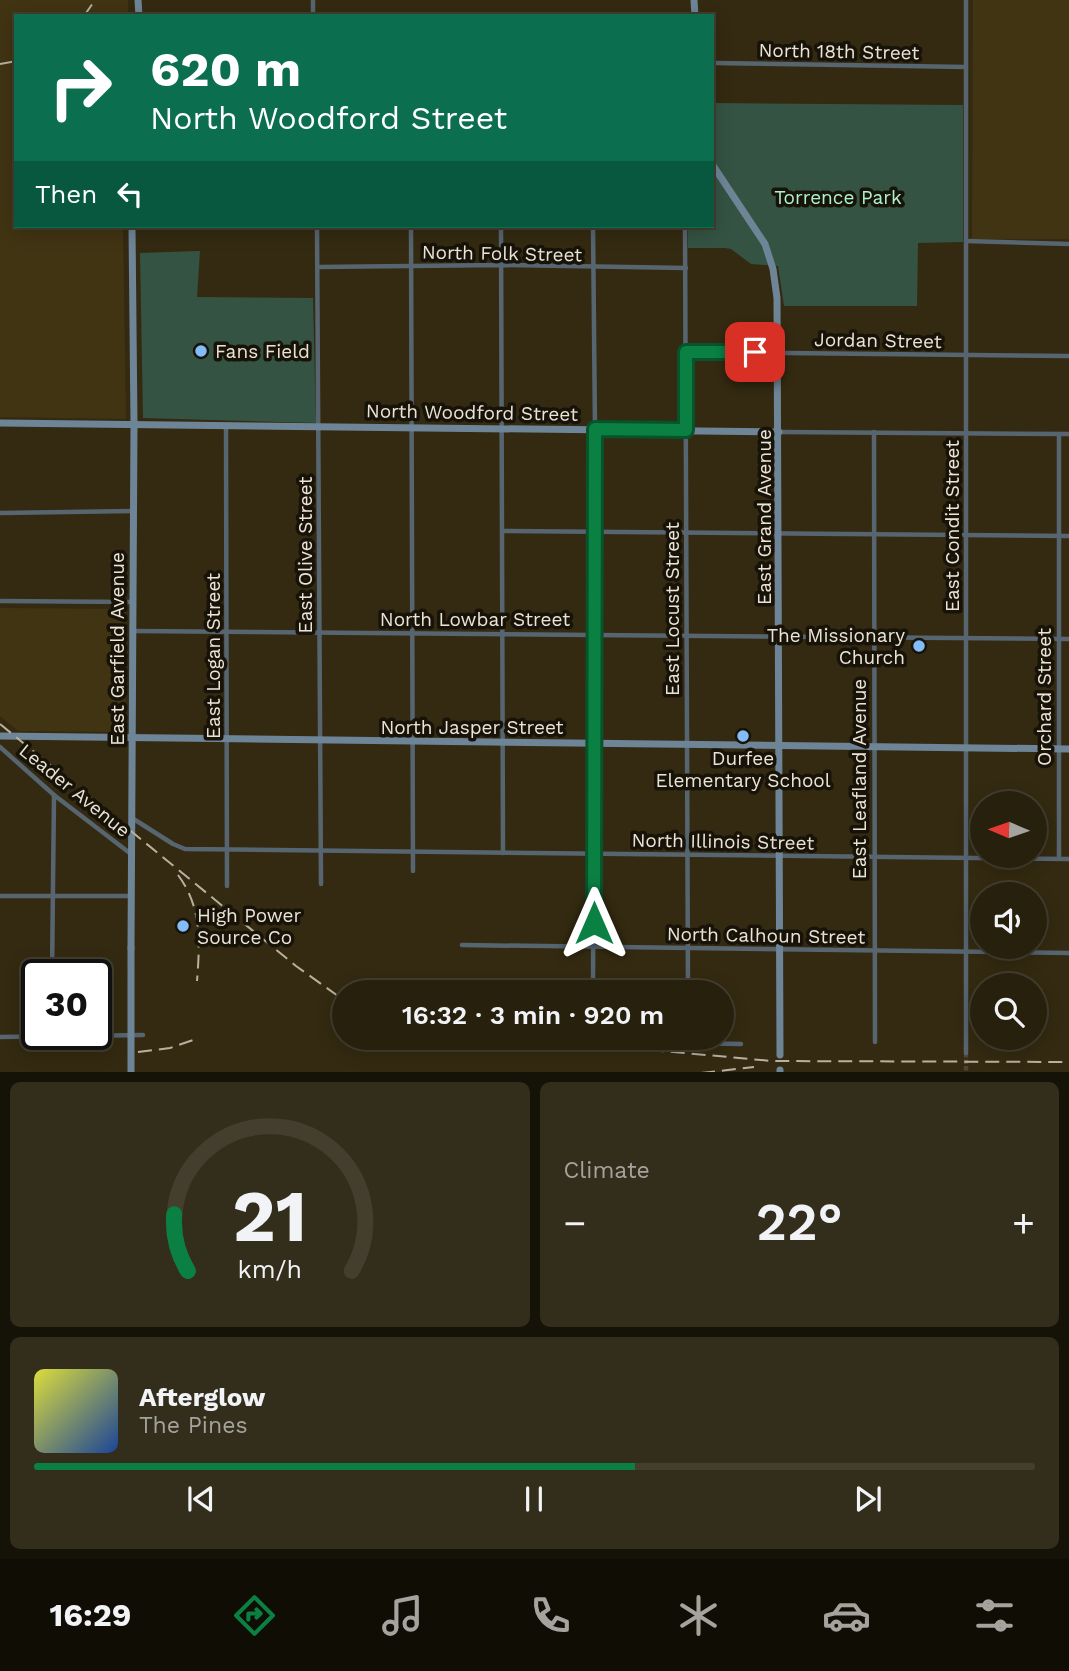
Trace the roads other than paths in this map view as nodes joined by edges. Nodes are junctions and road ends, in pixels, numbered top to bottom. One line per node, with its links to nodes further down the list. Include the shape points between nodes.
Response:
1 (965, 0): 3 (street, East Condit Street)
2 (714, 63): 3 (street, North 18th Street)
3 (966, 67): 11 (street, East Condit Street)
4 (714, 167): 19 (street, East Grand Avenue, via 756,229 769,257 776,289)
5 (132, 228): 23 (street, East Garfield Avenue)
6 (317, 228): 15 (street, East Olive Street)
7 (411, 228): 14 (street)
8 (501, 228): 13 (street)
9 (593, 228): 16 (street)
10 (685, 228): 17 (street, East Locust Street)
11 (966, 241): 12 (street); 20 (street, East Condit Street)
12 (1069, 244)
13 (502, 265): 14 (street, North Folk Street); 16 (street, North Folk Street); 27 (street)
14 (411, 266): 15 (street, North Folk Street); 26 (street)
15 (318, 267): 25 (street, East Olive Street)
16 (593, 268): 17 (street, North Folk Street); 28 (street)
17 (686, 268): 18 (street, East Locust Street)
18 (686, 352): 19 (street, Jordan Street); 29 (street, East Locust Street)
19 (778, 352): 20 (street, Jordan Street); 30 (street, East Grand Avenue)
20 (966, 355): 21 (street, Jordan Street); 32 (street, East Condit Street)
21 (1069, 356)
22 (0, 423): 23 (street, North Woodford Street)
23 (134, 424): 24 (street, North Woodford Street); 35 (street, East Garfield Avenue)
24 (226, 426): 25 (street, North Woodford Street); 47 (street, East Logan Street)
25 (320, 426): 26 (street, North Woodford Street); 49 (street, East Olive Street)
26 (412, 427): 27 (street, North Woodford Street); 50 (street)
27 (503, 428): 28 (street, North Woodford Street); 37 (street)
28 (595, 429): 29 (street, North Woodford Street); 38 (street)
29 (686, 430): 30 (street, North Woodford Street); 39 (street, East Locust Street)
30 (779, 432): 31 (street, North Woodford Street); 40 (street, East Grand Avenue)
31 (874, 432): 32 (street, North Woodford Street); 41 (street, East Leafland Avenue)
32 (965, 432): 33 (street, North Woodford Street); 42 (street, East Condit Street)
33 (1059, 434): 34 (street, North Woodford Street); 43 (street, Orchard Street)
34 (1069, 434)
35 (133, 512): 36 (street); 46 (street, East Garfield Avenue)
36 (0, 513)
37 (503, 531): 38 (street); 51 (street)
38 (594, 531): 39 (street); 52 (street)
39 (688, 533): 40 (street); 53 (street, East Locust Street)
40 (780, 533): 41 (street); 54 (street, East Grand Avenue)
41 (874, 534): 42 (street); 55 (street, East Leafland Avenue)
42 (965, 535): 43 (street); 56 (street, East Condit Street)
43 (1059, 536): 44 (street); 57 (street, Orchard Street)
44 (1069, 536)
45 (0, 601): 46 (street)
46 (133, 602): 48 (street, East Garfield Avenue)
47 (227, 630): 48 (street, North Lowbar Street); 49 (street, North Lowbar Street); 61 (street, East Logan Street)
48 (133, 631): 60 (street, East Garfield Avenue)
49 (319, 631): 50 (street, North Lowbar Street); 62 (street, East Olive Street)
50 (412, 632): 51 (street, North Lowbar Street); 63 (street)
51 (503, 634): 52 (street, North Lowbar Street); 64 (street)
52 (595, 634): 53 (street, North Lowbar Street); 65 (street)
53 (688, 635): 54 (street, North Lowbar Street); 66 (street, East Locust Street)
54 (780, 636): 55 (street, North Lowbar Street); 67 (street, East Grand Avenue)
55 (873, 637): 56 (street, North Lowbar Street); 68 (street, East Leafland Avenue)
56 (966, 638): 57 (street, North Lowbar Street); 70 (street, East Condit Street)
57 (1057, 639): 58 (street, North Lowbar Street); 71 (street, Orchard Street)
58 (1069, 639)
59 (0, 736): 60 (street, North Jasper Street)
60 (133, 738): 61 (street, North Jasper Street); 74 (street, East Garfield Avenue)
61 (227, 740): 62 (street, North Jasper Street); 75 (street, East Logan Street)
62 (319, 741): 63 (street, North Jasper Street); 76 (street, East Olive Street)
63 (413, 742): 64 (street, North Jasper Street); 77 (street)
64 (504, 743): 65 (street, North Jasper Street); 78 (street)
65 (594, 743): 66 (street, North Jasper Street); 79 (street)
66 (688, 746): 67 (street, North Jasper Street); 81 (street, East Locust Street)
67 (779, 746): 68 (street, North Jasper Street); 82 (street, East Grand Avenue)
68 (873, 746): 70 (street, North Jasper Street); 83 (street, East Leafland Avenue)
69 (0, 747): 73 (street, Leader Avenue)
70 (967, 748): 71 (street, North Jasper Street); 84 (street, East Condit Street)
71 (1059, 749): 72 (street, North Jasper Street); 85 (street, Orchard Street)
72 (1069, 749)
73 (54, 796): 80 (street, Leader Avenue); 91 (street)
74 (132, 818): 75 (street, North Illinois Street, via 185,849); 80 (street, East Garfield Avenue)
75 (228, 850): 76 (street, North Illinois Street); 89 (street, East Logan Street)
76 (320, 850): 77 (street, North Illinois Street); 88 (street, East Olive Street)
77 (413, 852): 78 (street, North Illinois Street); 87 (street)
78 (503, 853): 79 (street, North Illinois Street)
79 (594, 853): 81 (street, North Illinois Street); 94 (street)
80 (132, 855): 92 (street, East Garfield Avenue)
81 (688, 855): 82 (street, North Illinois Street); 95 (street, East Locust Street)
82 (780, 856): 83 (street, North Illinois Street); 96 (street, East Grand Avenue)
83 (874, 856): 84 (street, North Illinois Street); 97 (street, East Leafland Avenue)
84 (967, 858): 85 (street, North Illinois Street); 98 (street, East Condit Street)
85 (1059, 859): 86 (street, North Illinois Street)
86 (1069, 859)
87 (413, 871)
88 (321, 884)
89 (227, 886)
90 (0, 896): 91 (street)
91 (53, 896): 92 (street); 100 (street)
92 (131, 896): 112 (street, East Garfield Avenue, bridge)
93 (462, 945): 94 (street, North Calhoun Street)
94 (594, 946): 95 (street, North Calhoun Street); 101 (street)
95 (689, 947): 96 (street, North Calhoun Street); 102 (street, East Locust Street)
96 (780, 949): 97 (street, North Calhoun Street); 111 (street, East Grand Avenue)
97 (873, 950): 98 (street, North Calhoun Street); 107 (street, East Leafland Avenue)
98 (966, 950): 99 (street, North Calhoun Street); 110 (street, East Condit Street)
99 (1069, 953)
100 (52, 959)
101 (593, 980)
102 (688, 980)
103 (112, 1035): 104 (street)
104 (143, 1035)
105 (21, 1036): 106 (street)
106 (0, 1037)
107 (874, 1042)
108 (734, 1043): 109 (street)
109 (741, 1044)
110 (966, 1053)
111 (780, 1055)
112 (131, 1072)

